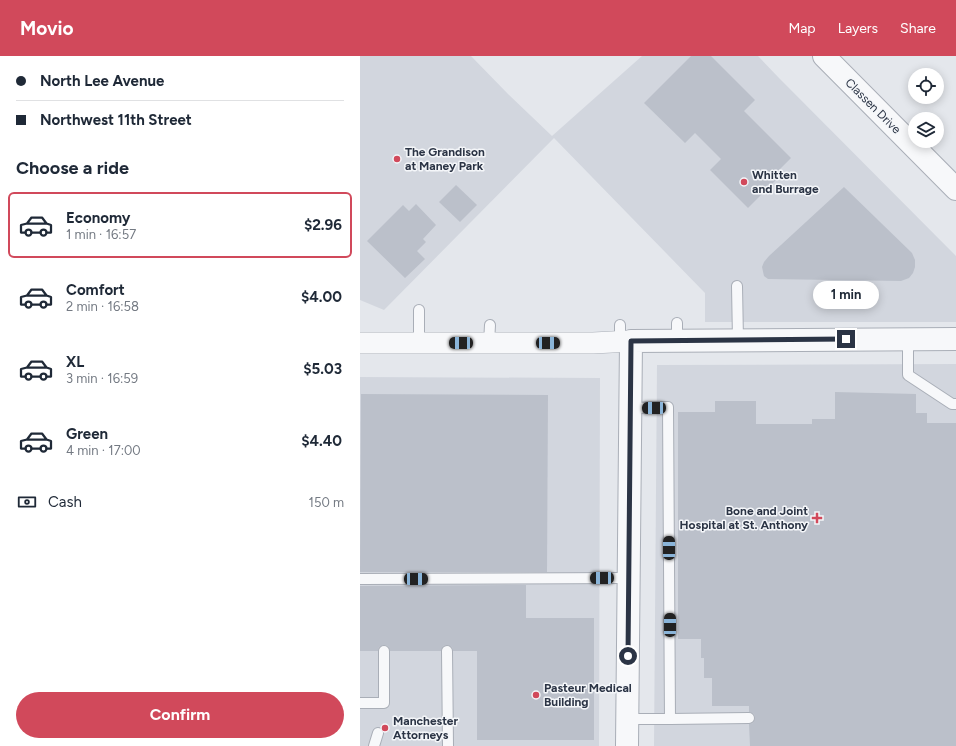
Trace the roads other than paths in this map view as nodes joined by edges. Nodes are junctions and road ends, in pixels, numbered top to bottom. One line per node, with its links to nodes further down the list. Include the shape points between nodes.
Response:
1 (824, 56): 2 (street, Classen Drive)
2 (956, 189)
3 (737, 286): 8 (lane)
4 (419, 310): 10 (lane)
5 (624, 336): 8 (street, via 677,331); 10 (street, via 593,343 489,334); 12 (street)
6 (908, 339): 7 (street); 8 (street); 11 (lane, via 908,375 952,404)
7 (956, 339)
8 (738, 340)
9 (360, 343): 10 (street)
10 (419, 343)
11 (956, 404)
12 (631, 408): 13 (street); 20 (lane, via 668,408)
13 (628, 578): 14 (lane, via 447,583 385,583); 19 (street)
14 (360, 579)
15 (384, 651): 17 (lane, via 384,703)
16 (447, 651): 23 (lane)
17 (360, 703)
18 (749, 718): 20 (lane)
19 (627, 719): 20 (lane); 24 (street)
20 (670, 719)
21 (378, 732): 22 (lane)
22 (374, 746)
23 (448, 746)
24 (627, 746)

